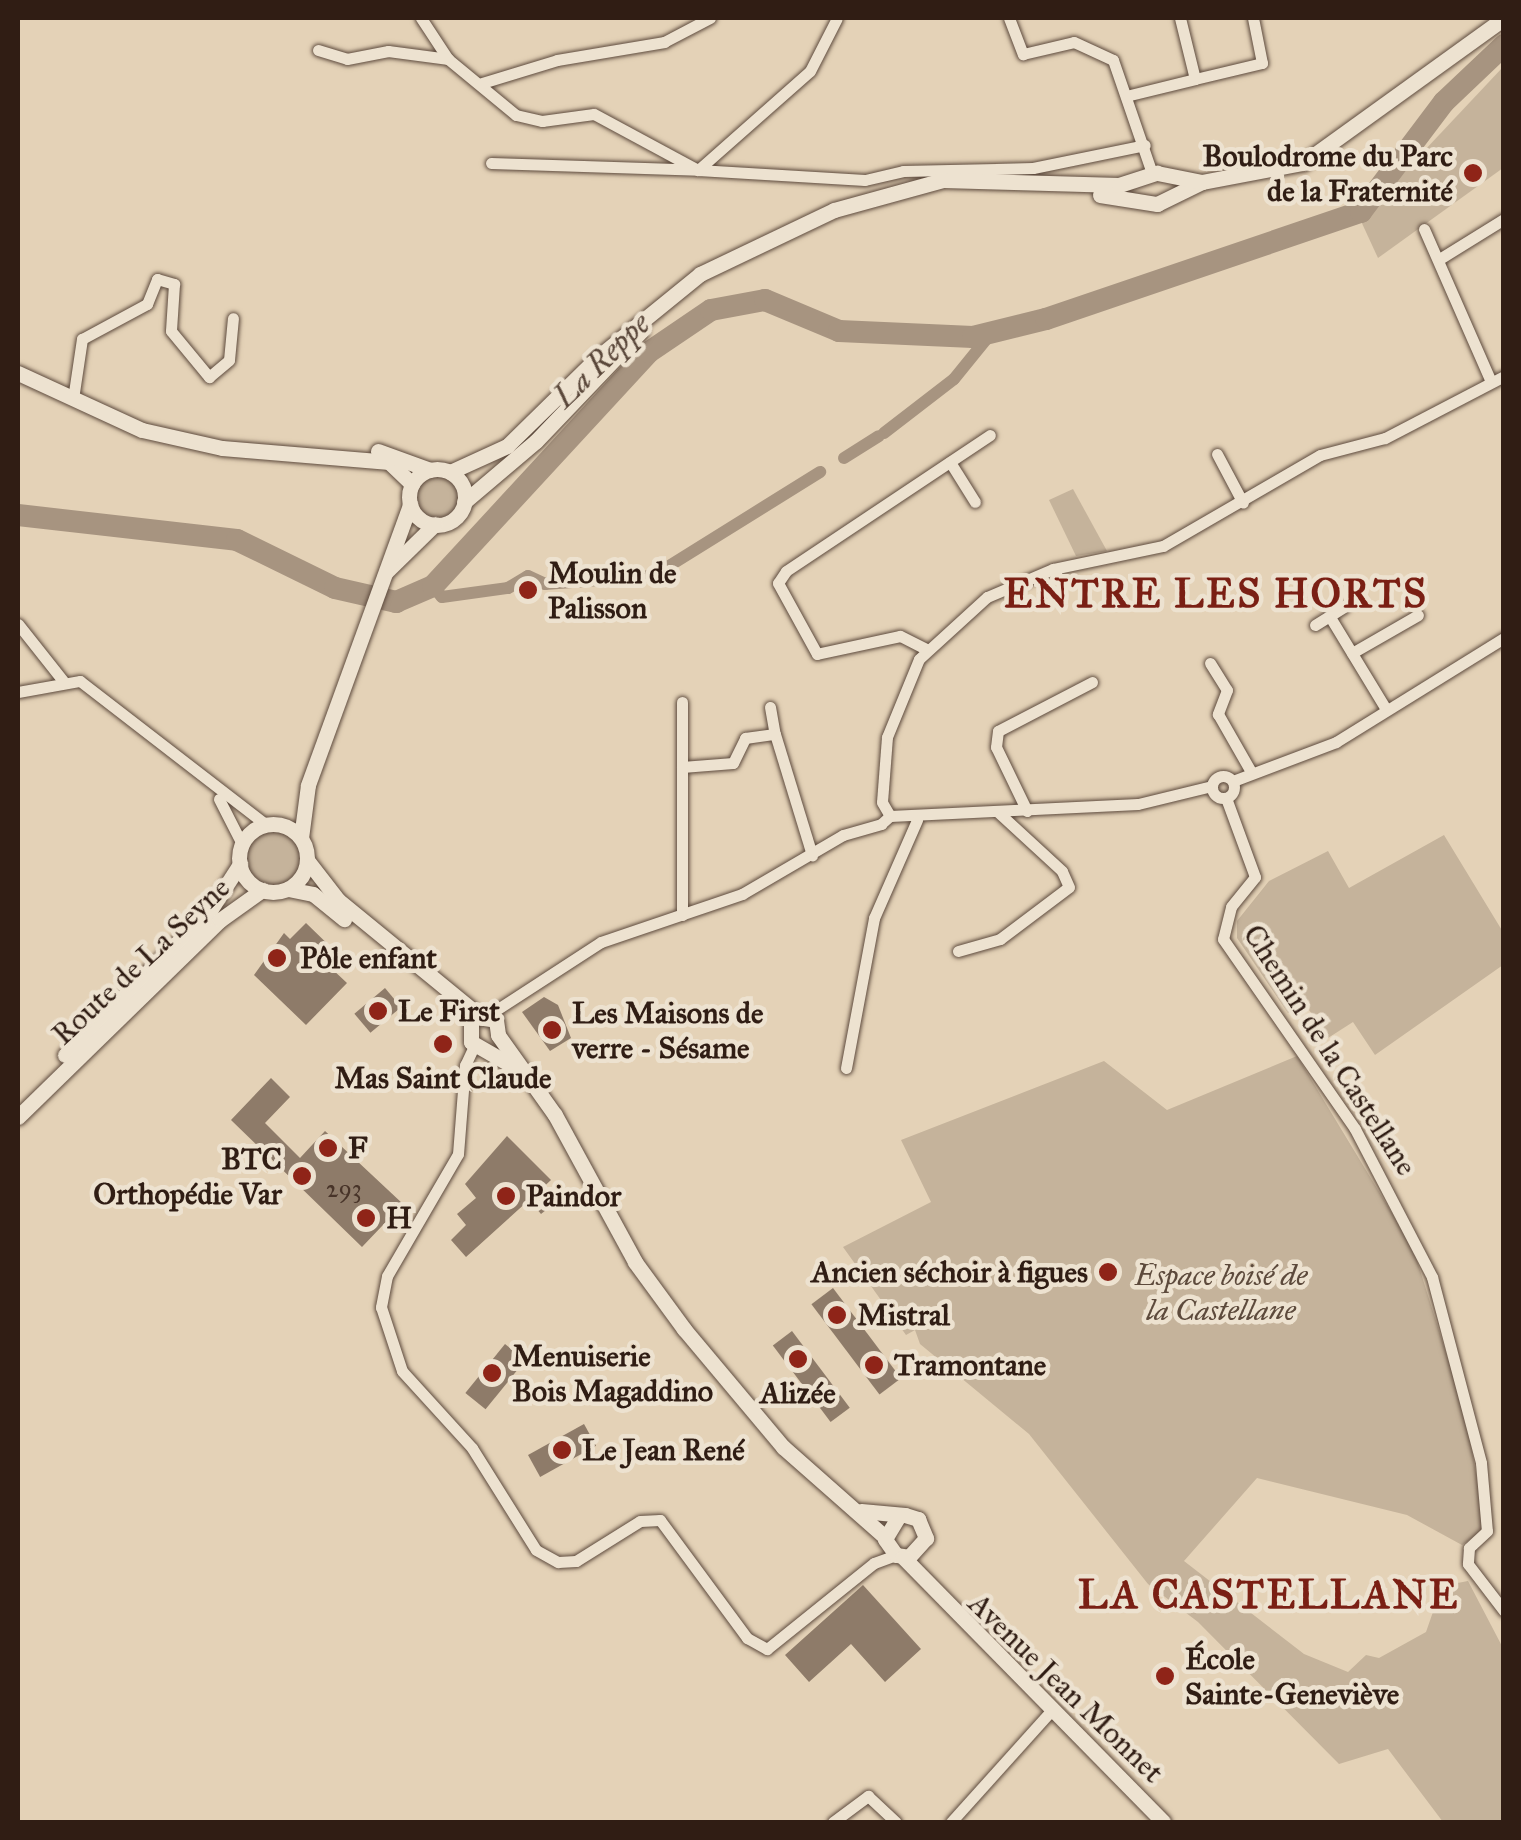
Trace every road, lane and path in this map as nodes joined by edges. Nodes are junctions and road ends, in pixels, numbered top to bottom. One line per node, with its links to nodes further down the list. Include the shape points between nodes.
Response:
1 (421, 18): 9 (street)
2 (710, 18): 11 (street, via 664,42)
3 (837, 18): 15 (street, via 810,70)
4 (1009, 18): 12 (street, via 1030,56 1074,42 1102,49)
5 (1180, 18): 10 (street)
6 (1253, 18): 10 (street, via 1262,63)
7 (1504, 18): 17 (main road, via 1319,155 1287,169)
8 (318, 50): 9 (street, via 347,58 388,51)
9 (448, 58): 11 (street)
10 (1195, 79): 12 (street)
11 (482, 83): 15 (street, via 516,115 542,122 594,114)
12 (1126, 96): 13 (street)
13 (1145, 145): 15 (street, via 1033,168 902,171 865,180); 16 (street)
14 (491, 162): 15 (street)
15 (698, 170)
16 (1154, 177): 17 (main road); 18 (main road); 19 (main road); 20 (main road)
17 (1202, 182): 20 (main road)
18 (911, 186): 19 (main road); 24 (main road, via 743,249)
19 (1141, 196): 20 (main road, via 1153,204)
20 (1168, 197)
21 (1504, 219): 23 (street)
22 (1424, 229): 23 (street)
23 (1441, 258): 27 (street)
24 (682, 288): 34 (main road, via 508,446); 36 (main road, via 536,441)
25 (233, 318): 28 (street, via 229,360 209,377 171,331 174,284 157,279 147,304 82,339)
26 (18, 373): 28 (main road)
27 (1497, 377): 38 (street, via 1400,431 1320,456)
28 (74, 399): 30 (main road, via 156,434)
29 (990, 435): 32 (street)
30 (272, 450): 33 (main road, via 362,448); 35 (main road, via 390,462)
31 (1217, 454): 38 (street)
32 (950, 462): 37 (street); 48 (street, via 786,571 778,584 818,654 900,636)
33 (430, 470): 34 (main road); 35 (main road)
34 (450, 472): 36 (main road)
35 (412, 484): 39 (main road)
36 (464, 502): 40 (main road, via 457,516)
37 (975, 502)
38 (1242, 503): 48 (street, via 1163,546 1025,578)
39 (410, 504): 40 (main road); 41 (main road)
40 (435, 524): 41 (main road)
41 (382, 578): 61 (main road)
42 (1344, 608): 44 (street)
43 (1418, 615): 49 (street)
44 (1330, 617): 46 (street); 49 (street)
45 (18, 624): 51 (street)
46 (1315, 624)
47 (1504, 638): 56 (street)
48 (926, 648): 67 (street, via 887,737)
49 (1352, 653): 56 (street)
50 (1210, 663): 59 (street, via 1227,690 1218,714)
51 (69, 681): 53 (street); 63 (street)
52 (1092, 682): 65 (street, via 998,731 996,747)
53 (18, 692)
54 (682, 702): 58 (street)
55 (770, 707): 57 (street)
56 (1386, 709): 59 (street, via 1320,750)
57 (775, 734): 58 (street, via 745,738 733,763); 72 (street)
58 (682, 767): 77 (street)
59 (1250, 770): 60 (street)
60 (1234, 781): 62 (street, via 1219,776); 64 (street)
61 (308, 785): 69 (main road); 70 (main road)
62 (1212, 786): 64 (street); 65 (street, via 1138,804)
63 (214, 792): 69 (street); 71 (street)
64 (1226, 798): 90 (street, Chemin de la Castellane, via 1255,877 1231,907 1223,939 1355,1129 1432,1277 1481,1462 1487,1530 1470,1548 1468,1564)
65 (1026, 811): 66 (street)
66 (999, 813): 68 (street); 78 (street, via 1062,870 1069,887 1000,939)
67 (882, 816): 68 (street); 72 (street)
68 (918, 820): 81 (street, via 874,918)
69 (272, 824): 70 (main road); 71 (main road)
70 (300, 838): 73 (main road)
71 (242, 844): 74 (main road)
72 (812, 855): 77 (street, via 757,888)
73 (307, 860): 75 (main road); 79 (main road, via 338,900)
74 (240, 864): 76 (main road); 82 (main road, Route de La Seyne, via 211,909)
75 (288, 889): 76 (main road); 79 (main road, via 324,901)
76 (262, 890): 82 (main road, Route de La Seyne, via 220,920)
77 (682, 915): 79 (street, via 601,942)
78 (958, 950)
79 (477, 1018): 80 (main road); 80 (main road)
80 (486, 1041): 83 (main road, via 523,1072 668,1308 783,1447); 88 (street, via 466,1065 458,1154 444,1189 386,1276 381,1307 402,1371 445,1412 539,1553 576,1561 640,1521 669,1524 747,1638 767,1649)
81 (846, 1068)
82 (18, 1114)
83 (857, 1510): 84 (main road); 85 (main road)
84 (898, 1516): 85 (main road); 86 (main road, via 922,1524)
85 (884, 1538): 87 (main road); 88 (street)
86 (921, 1550): 87 (main road); 89 (main road, Avenue Jean Monnet)
87 (899, 1556): 88 (street); 89 (main road, Avenue Jean Monnet)
88 (874, 1563)
89 (932, 1592): 91 (main road, Avenue Jean Monnet)
90 (1504, 1611)
91 (1050, 1712): 94 (street); 95 (main road, Avenue Jean Monnet)
92 (833, 1822): 93 (street, via 868,1796)
93 (896, 1822)
94 (951, 1822)
95 (1163, 1822)

